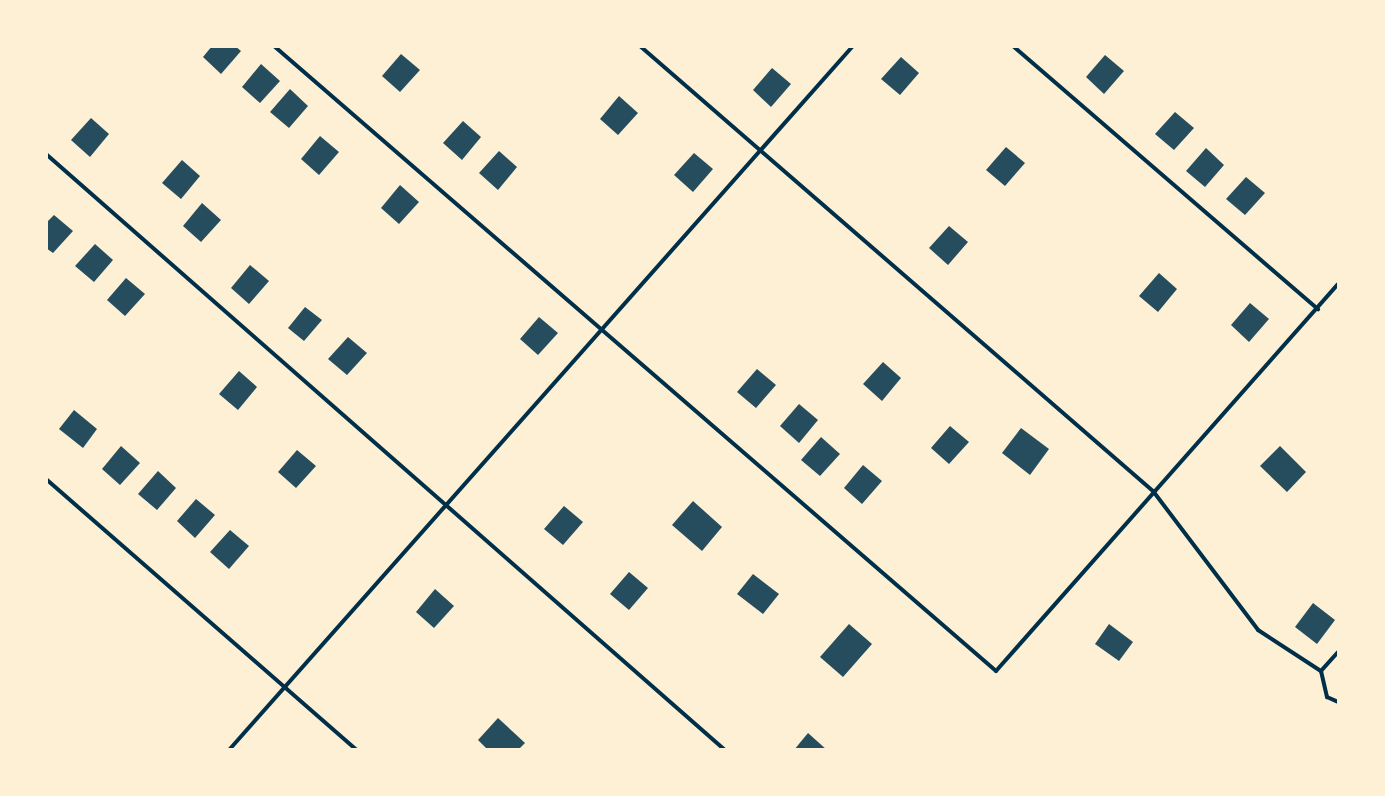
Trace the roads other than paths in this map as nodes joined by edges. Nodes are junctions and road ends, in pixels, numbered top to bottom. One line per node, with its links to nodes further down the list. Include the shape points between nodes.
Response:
1 (274, 46): 9 (lane)
2 (640, 46): 5 (lane)
3 (853, 46): 5 (lane)
4 (1013, 46): 8 (lane)
5 (761, 148): 9 (lane); 11 (lane)
6 (46, 154): 12 (lane)
7 (1338, 284): 8 (lane)
8 (1318, 309): 11 (lane)
9 (604, 332): 11 (lane, via 996,671); 12 (lane)
10 (46, 479): 15 (lane)
11 (1154, 491): 14 (lane, via 1258,630)
12 (450, 506): 15 (lane); 19 (lane)
13 (1338, 652): 14 (lane)
14 (1321, 671): 16 (lane, via 1327,697)
15 (285, 687): 17 (lane); 18 (lane)
16 (1338, 702)
17 (229, 750)
18 (357, 750)
19 (725, 750)

